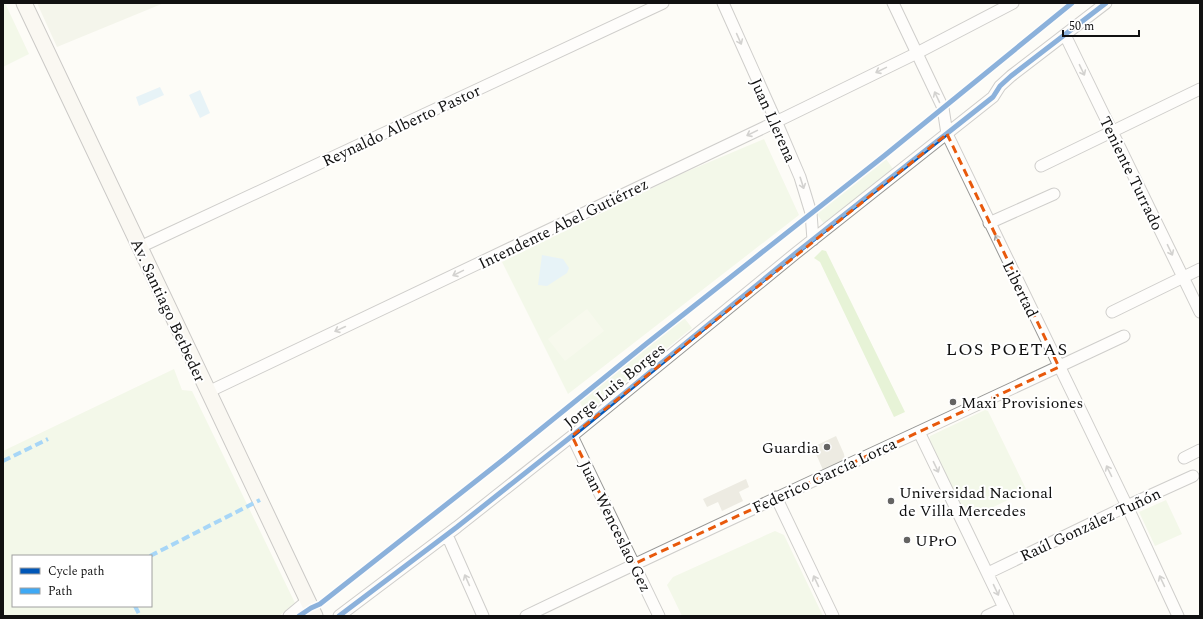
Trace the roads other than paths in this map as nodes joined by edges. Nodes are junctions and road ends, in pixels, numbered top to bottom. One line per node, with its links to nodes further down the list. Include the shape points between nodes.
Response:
1 (24, 3): 17 (main road, Av. Santiago Betbeder)
2 (663, 3): 17 (street, Reynaldo Alberto Pastor)
3 (723, 3): 10 (street, Juan Llerena, one-way to 10)
4 (893, 3): 8 (street, Libertad)
5 (1013, 3): 8 (street, Intendente Abel Gutiérrez)
6 (1106, 3): 7 (street, Jorge Luis Borges)
7 (1065, 35): 11 (street, Teniente Turrado, one-way to 11); 12 (street, Jorge Luis Borges, via 1011,76 993,97)
8 (916, 53): 10 (street, Intendente Abel Gutiérrez, one-way to 10); 12 (street, Libertad, one-way to 8, via 943,108)
9 (1200, 89): 11 (street)
10 (776, 121): 16 (street, Juan Llerena, one-way to 16, via 812,213); 24 (street, Intendente Abel Gutiérrez, one-way to 24)
11 (1112, 131): 13 (street); 19 (street, Teniente Turrado, one-way to 19)
12 (946, 134): 15 (street, Libertad); 16 (street, Jorge Luis Borges)
13 (1041, 166)
14 (1054, 194): 15 (street)
15 (989, 223): 23 (street, Libertad, one-way to 15)
16 (813, 240): 26 (street, Jorge Luis Borges)
17 (140, 247): 24 (main road, Av. Santiago Betbeder)
18 (1200, 269): 19 (street)
19 (1183, 277): 20 (street); 21 (street, Teniente Turrado)
20 (1112, 312)
21 (1200, 312)
22 (1124, 336): 23 (street, Federico García Lorca)
23 (1059, 367): 25 (street, Federico García Lorca); 31 (street, Libertad, one-way to 23)
24 (208, 392): 35 (main road, Av. Santiago Betbeder)
25 (919, 432): 30 (street, Federico García Lorca); 34 (street, one-way to 34)
26 (572, 436): 32 (street, Jorge Luis Borges); 33 (street, Juan Wenceslao Gez)
27 (1200, 450): 28 (street)
28 (1184, 458)
29 (1193, 476): 31 (street, Raúl González Tuñón)
30 (776, 497): 33 (street, Federico García Lorca); 43 (street, one-way to 30)
31 (1126, 506): 34 (street, Raúl González Tuñón); 45 (street, Libertad, one-way to 31)
32 (446, 535): 39 (street, Jorge Luis Borges); 40 (street, one-way to 32)
33 (634, 564): 41 (street, Federico García Lorca); 42 (street, Juan Wenceslao Gez)
34 (988, 573): 36 (street, one-way to 36)
35 (307, 601): 37 (street); 38 (main road, Av. Santiago Betbeder)
36 (1006, 612): 44 (street)
37 (289, 616)
38 (315, 616)
39 (339, 616)
40 (482, 616)
41 (526, 616)
42 (659, 616)
43 (833, 616)
44 (987, 616)
45 (1178, 616)

